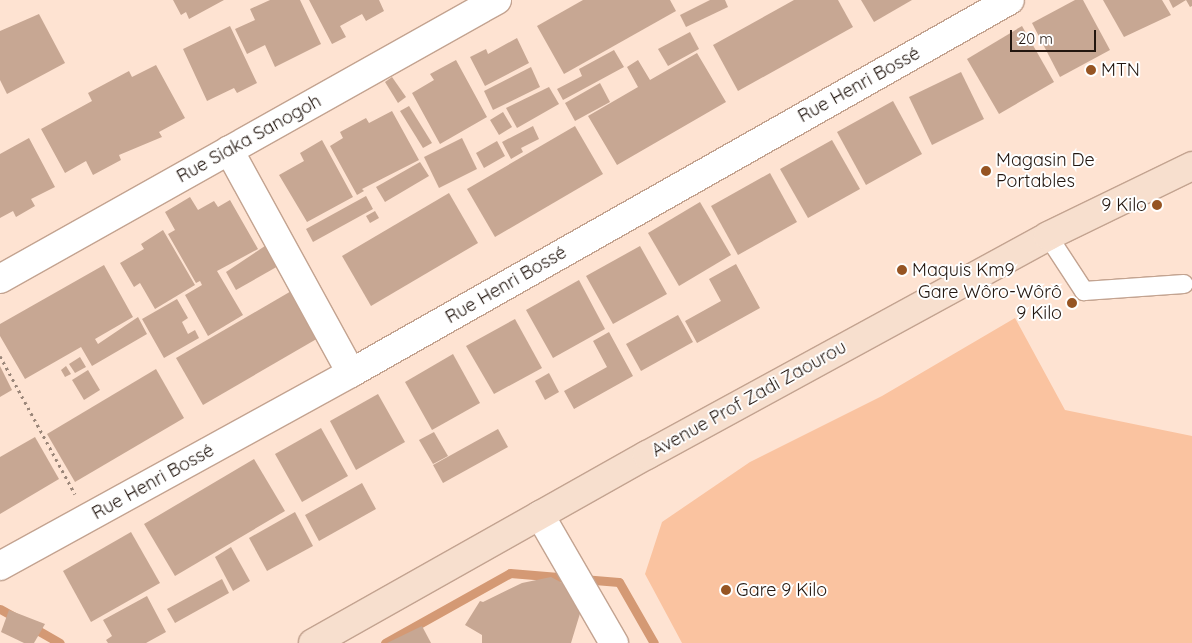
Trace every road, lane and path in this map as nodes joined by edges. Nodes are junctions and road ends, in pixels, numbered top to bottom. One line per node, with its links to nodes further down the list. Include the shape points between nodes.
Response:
1 (498, 0): 3 (street, Rue Siaka Sanogoh)
2 (1010, 0): 9 (street, Rue Henri Bossé)
3 (229, 150): 6 (street, Rue Siaka Sanogoh); 9 (street)
4 (1192, 166): 5 (main road, Avenue Prof Zadi Zaourou)
5 (1048, 236): 7 (lane, via 1084,291); 10 (main road, Avenue Prof Zadi Zaourou)
6 (0, 279)
7 (1184, 284)
8 (0, 356): 11 (path)
9 (351, 373): 11 (street, Rue Henri Bossé)
10 (540, 515): 13 (main road, Avenue Prof Zadi Zaourou); 14 (street)
11 (88, 518): 12 (street, Rue Henri Bossé)
12 (0, 566)
13 (313, 643)
14 (614, 643)

